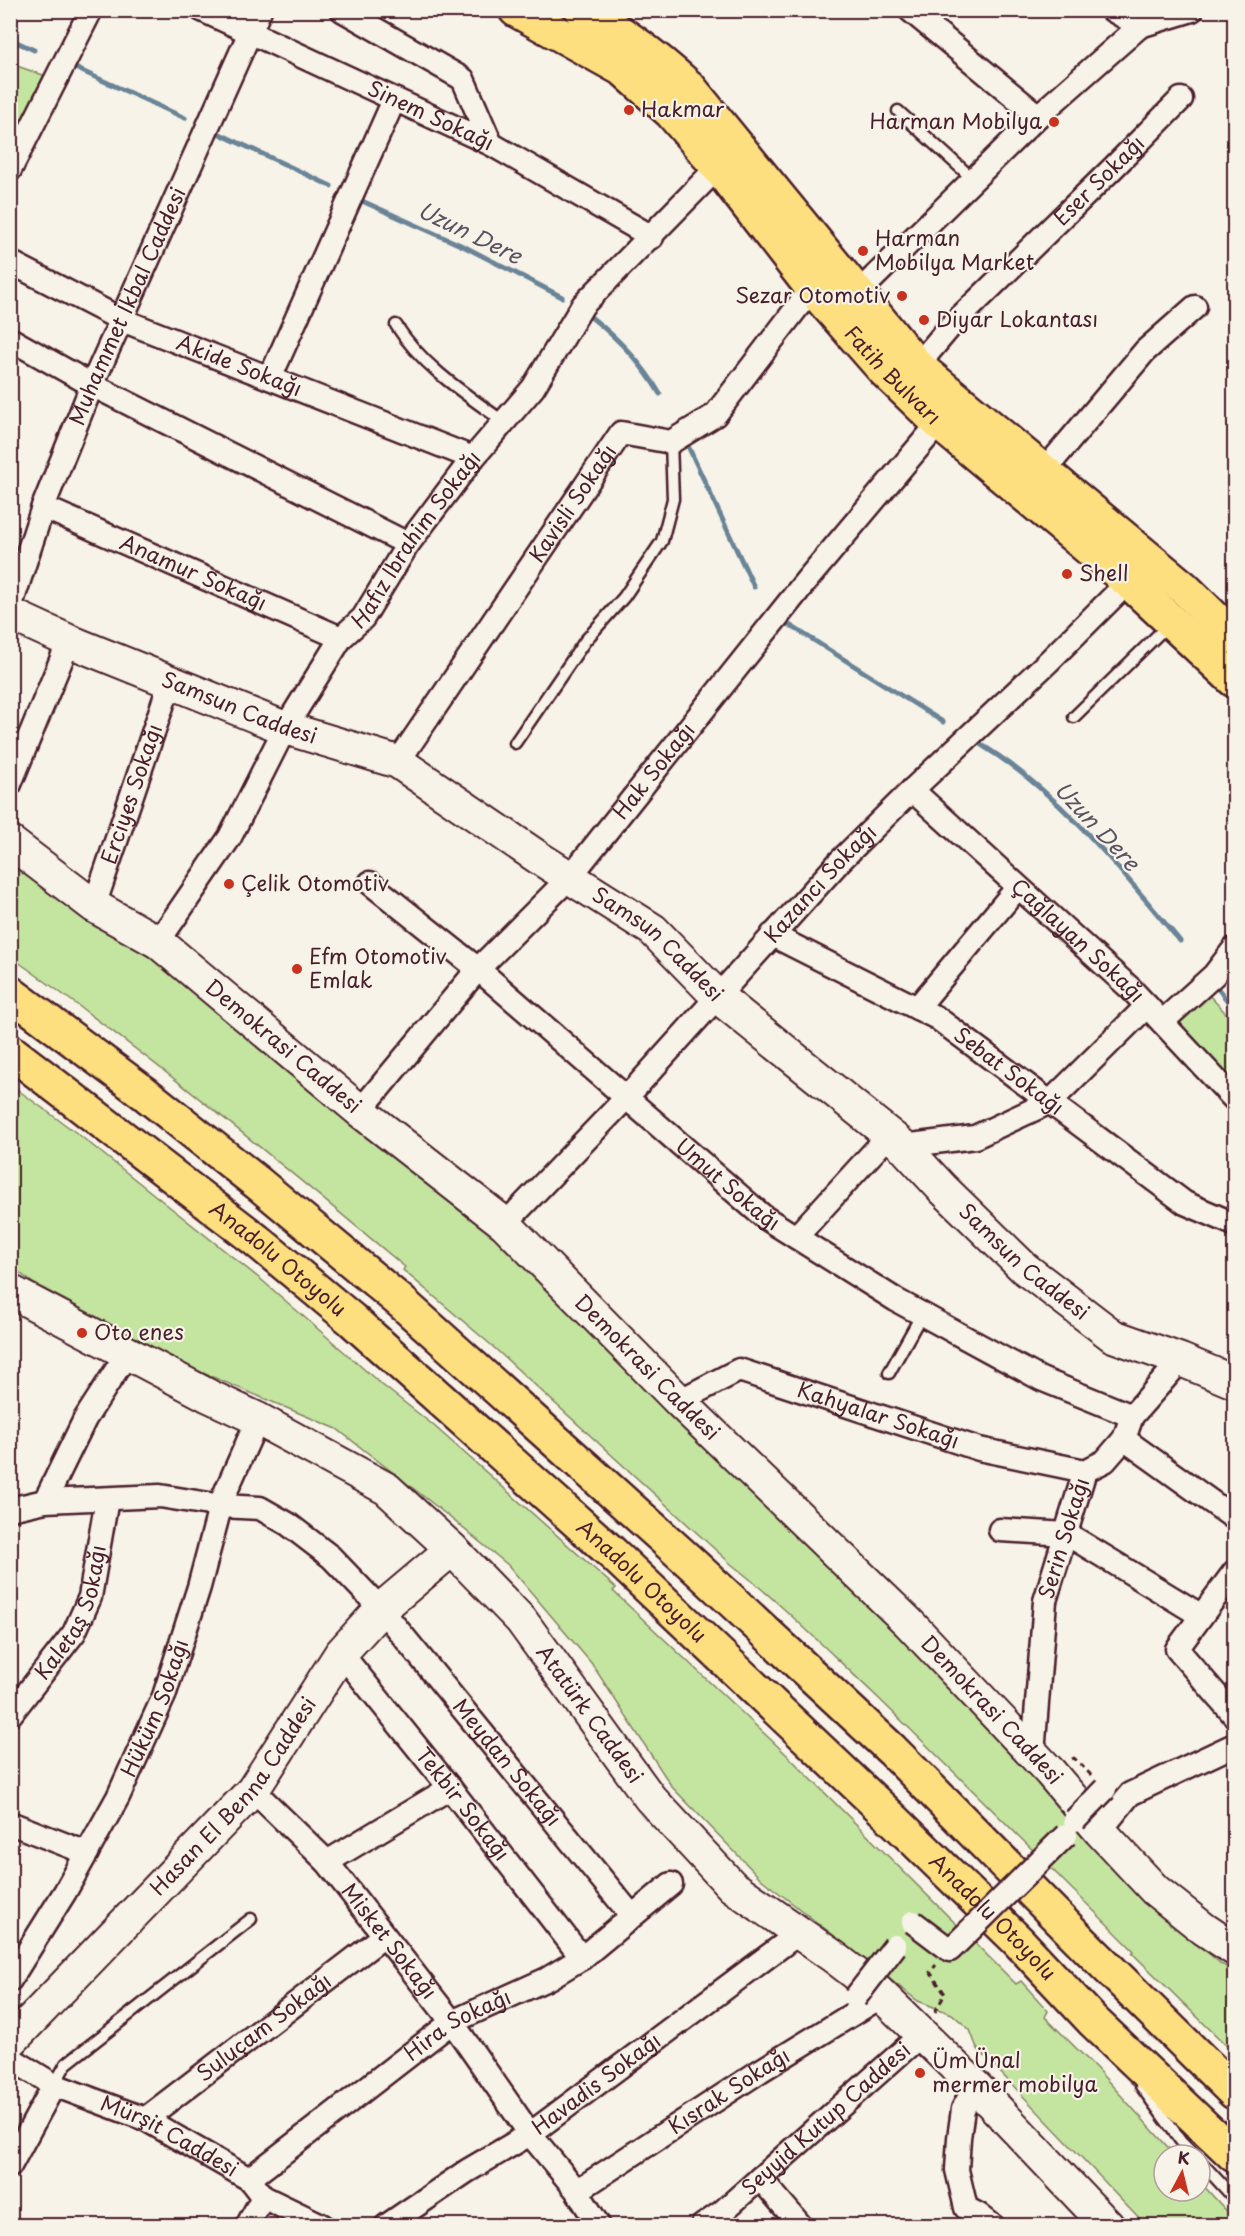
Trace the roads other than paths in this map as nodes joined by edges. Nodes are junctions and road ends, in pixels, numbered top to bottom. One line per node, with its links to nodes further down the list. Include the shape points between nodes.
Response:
1 (91, 10): 18 (street)
2 (202, 10): 11 (street, Sinem Sokağı)
3 (260, 10): 11 (street, Muhammet İkbal Caddesi)
4 (342, 10): 16 (street, via 464,79)
5 (516, 10): 17 (main road, Fatih Bulvarı, via 624,70 671,112)
6 (582, 10): 23 (main road, Fatih Bulvarı, via 656,57 689,87)
7 (910, 10): 15 (street)
8 (1112, 10): 10 (street)
9 (1192, 10): 10 (street)
10 (1140, 26): 15 (street)
11 (249, 34): 13 (street, Sinem Sokağı); 25 (street, Muhammet İkbal Caddesi)
12 (1181, 99): 28 (street, Eser Sokağı, via 954,322)
13 (394, 100): 16 (street, Sinem Sokağı); 29 (street)
14 (898, 111): 19 (lane)
15 (1038, 116): 19 (street)
16 (491, 144): 20 (street, Sinem Sokağı)
17 (718, 167): 20 (street, Hafız İbrahim Sokağı); 22 (main road, Fatih Bulvarı)
18 (10, 170)
19 (973, 179): 23 (street)
20 (652, 237): 31 (street, Hafız İbrahim Sokağı, via 583,305 533,388)
21 (10, 262): 25 (street, Akide Sokağı)
22 (812, 288): 32 (main road, Fatih Bulvarı, via 885,371); 33 (street, via 715,415)
23 (857, 294): 28 (main road, Fatih Bulvarı)
24 (1195, 307): 35 (street, via 1145,351)
25 (122, 320): 29 (street, Akide Sokağı); 30 (street, Muhammet İkbal Caddesi)
26 (396, 325): 31 (lane, via 408,344 437,372)
27 (10, 339): 30 (street)
28 (917, 366): 35 (main road, Fatih Bulvarı)
29 (270, 378): 34 (street, Akide Sokağı)
30 (92, 385): 36 (street, Muhammet İkbal Caddesi); 37 (street)
31 (504, 422): 34 (street, Hafız İbrahim Sokağı)
32 (939, 423): 38 (main road, Fatih Bulvarı); 54 (street, Hak Sokağı, via 806,581)
33 (671, 442): 49 (lane, via 673,499 662,541 624,597 585,641); 50 (street, Kavisli Sokağı, via 621,433)
34 (473, 458): 37 (street, Hafız İbrahim Sokağı)
35 (1044, 471): 38 (main road, Fatih Bulvarı)
36 (43, 507): 39 (street, Muhammet İkbal Caddesi); 43 (street, Anamur Sokağı)
37 (408, 544): 43 (street, Hafız İbrahim Sokağı, via 363,618)
38 (1139, 571): 41 (main road, Fatih Bulvarı); 42 (main road, Fatih Bulvarı, via 1184,588); 52 (street, Kazancı Sokağı)
39 (10, 608)
40 (10, 614): 44 (street, Samsun Caddesi)
41 (1172, 621): 45 (main road, Fatih Bulvarı); 47 (lane)
42 (1234, 637)
43 (341, 638): 48 (street, Hafız İbrahim Sokağı)
44 (69, 641): 46 (street, Samsun Caddesi); 51 (street)
45 (1234, 680)
46 (170, 683): 48 (street, Samsun Caddesi); 57 (street, Erciyes Sokağı)
47 (1074, 717)
48 (285, 728): 50 (street, Samsun Caddesi); 59 (street, Hafız İbrahim Sokağı, via 230,837)
49 (515, 743)
50 (398, 762): 54 (street, Samsun Caddesi)
51 (10, 784)
52 (912, 790): 56 (street, Çağlayan Sokağı); 58 (street, Kazancı Sokağı)
53 (10, 842): 57 (street, Demokrasi Caddesi)
54 (570, 877): 61 (street, Hak Sokağı); 63 (street, Samsun Caddesi, via 653,930)
55 (370, 883): 61 (street, Umut Sokağı)
56 (1018, 887): 64 (street); 65 (street, Çağlayan Sokağı)
57 (94, 906): 59 (street, Demokrasi Caddesi)
58 (772, 935): 63 (street, Kazancı Sokağı); 64 (street, Sebat Sokağı)
59 (158, 942): 70 (street, Demokrasi Caddesi)
60 (1234, 949): 65 (street, via 1214,975)
61 (478, 969): 67 (street, Umut Sokağı); 70 (street, Hak Sokağı)
62 (10, 993): 127 (main road, via 241,1170 409,1309 892,1750)
63 (718, 997): 67 (street, Kazancı Sokağı); 71 (street, Samsun Caddesi)
64 (917, 1008): 69 (street, Sebat Sokağı, via 937,1018)
65 (1154, 1014): 68 (street, Çağlayan Sokağı); 69 (street)
66 (10, 1051): 120 (main road, Anadolu Otoyolu, via 256,1240 455,1411 771,1701 1009,1933)
67 (627, 1097): 72 (street, Kazancı Sokağı); 74 (street, Umut Sokağı, via 764,1217)
68 (1234, 1099)
69 (1050, 1102): 71 (street, via 975,1137); 73 (street, Sebat Sokağı, via 1185,1203)
70 (360, 1111): 72 (street, Demokrasi Caddesi)
71 (896, 1141): 74 (street); 78 (street, Samsun Caddesi, via 1024,1268 1113,1336)
72 (505, 1224): 81 (street, Demokrasi Caddesi)
73 (1234, 1224)
74 (796, 1237): 76 (street, Umut Sokağı)
75 (10, 1291): 77 (street, Atatürk Caddesi)
76 (922, 1314): 79 (lane); 82 (street, Umut Sokağı, via 1041,1379)
77 (128, 1352): 83 (street, Atatürk Caddesi); 87 (street, via 85,1419)
78 (1181, 1360): 80 (street, Samsun Caddesi); 82 (street, Serin Sokağı)
79 (889, 1373)
80 (1234, 1382)
81 (680, 1401): 85 (street, Kahyalar Sokağı, via 740,1370 979,1449); 101 (street, Demokrasi Caddesi, via 908,1622)
82 (1132, 1416): 84 (street, Serin Sokağı)
83 (258, 1419): 88 (street, Hüküm Sokağı); 93 (street, Atatürk Caddesi, via 387,1489)
84 (1124, 1439): 85 (street, Serin Sokağı, via 1105,1461); 90 (street)
85 (1085, 1471): 92 (street, Serin Sokağı)
86 (107, 1499): 87 (street, Meydan Sokağı); 88 (street, Meydan Sokağı, via 160,1496); 98 (street, Kaletaş Sokağı, via 90,1597 74,1633)
87 (45, 1501): 89 (street, Meydan Sokağı)
88 (221, 1506): 95 (street, Meydan Sokağı, via 260,1508 288,1524 331,1557); 107 (street, Hüküm Sokağı, via 200,1587 164,1696 118,1797)
89 (10, 1509)
90 (1234, 1518)
91 (1000, 1530): 92 (street)
92 (1067, 1534): 96 (street); 101 (street, Serin Sokağı, via 1045,1601)
93 (452, 1549): 95 (street, Hasan El Benna Caddesi); 113 (street, Atatürk Caddesi, via 521,1620 650,1798 732,1886)
94 (1234, 1572): 96 (street)
95 (381, 1609): 97 (street, Hasan El Benna Caddesi); 110 (street, Meydan Sokağı)
96 (1200, 1615): 99 (street, via 1177,1649)
97 (341, 1653): 102 (street, Tekbir Sokağı); 104 (street, Hasan El Benna Caddesi)
98 (10, 1715)
99 (1234, 1715)
100 (1234, 1745): 106 (street, via 1130,1794)
101 (1033, 1754): 106 (street, Demokrasi Caddesi)
102 (450, 1788): 108 (street, Misket Sokağı); 117 (street, Tekbir Sokağı)
103 (1105, 1789): 106 (street, bridge)
104 (253, 1791): 108 (street, Misket Sokağı); 123 (street, Hasan El Benna Caddesi)
105 (10, 1823): 107 (street)
106 (1079, 1828): 112 (street, bridge, via 1066,1835 950,1950); 116 (street, Demokrasi Caddesi)
107 (87, 1853): 118 (street, Hüküm Sokağı)
108 (327, 1862): 114 (street, Misket Sokağı)
109 (671, 1884): 110 (street, Hira Sokağı)
110 (632, 1916): 117 (street, Hira Sokağı)
111 (251, 1919): 125 (lane, via 66,2064)
112 (913, 1922)
113 (800, 1933): 119 (street, Atatürk Caddesi, via 834,1957); 129 (street, Havadis Sokağı)
114 (384, 1936): 121 (street, Misket Sokağı); 128 (street, Suluçam Sokağı)
115 (896, 1946): 119 (street, bridge)
116 (1234, 1949)
117 (582, 1958): 121 (street, Hira Sokağı, via 547,1979)
118 (10, 1980)
119 (868, 1997): 122 (street, Atatürk Caddesi); 136 (street, Kısrak Sokağı)
120 (1093, 2021): 130 (lane); 131 (main road, Anadolu Otoyolu)
121 (452, 2022): 129 (street, Misket Sokağı); 135 (street, Hira Sokağı)
122 (922, 2034): 126 (street, Atatürk Caddesi); 134 (street, Seyyid Kutup Caddesi)
123 (10, 2042)
124 (10, 2058): 125 (street, Mürşit Caddesi)
125 (54, 2085): 128 (street, Mürşit Caddesi); 132 (street)
126 (975, 2086): 139 (street, via 963,2109 957,2170 966,2208); 146 (street, Atatürk Caddesi)
127 (1234, 2092)
128 (145, 2119): 135 (street, Mürşit Caddesi)
129 (530, 2134): 136 (street, Misket Sokağı); 142 (street, Havadis Sokağı)
130 (1183, 2143)
131 (1234, 2155)
132 (10, 2166)
133 (1212, 2174): 138 (lane)
134 (760, 2178): 144 (street, Seyyid Kutup Caddesi); 145 (street)
135 (249, 2179): 137 (street, Mürşit Caddesi)
136 (577, 2191): 143 (street, Misket Sokağı)
137 (263, 2198): 140 (street); 141 (street, Mürşit Caddesi)
138 (1234, 2198)
139 (981, 2222)
140 (247, 2226)
141 (322, 2226)
142 (386, 2226)
143 (599, 2226)
144 (702, 2226)
145 (801, 2226)
146 (1108, 2226)

